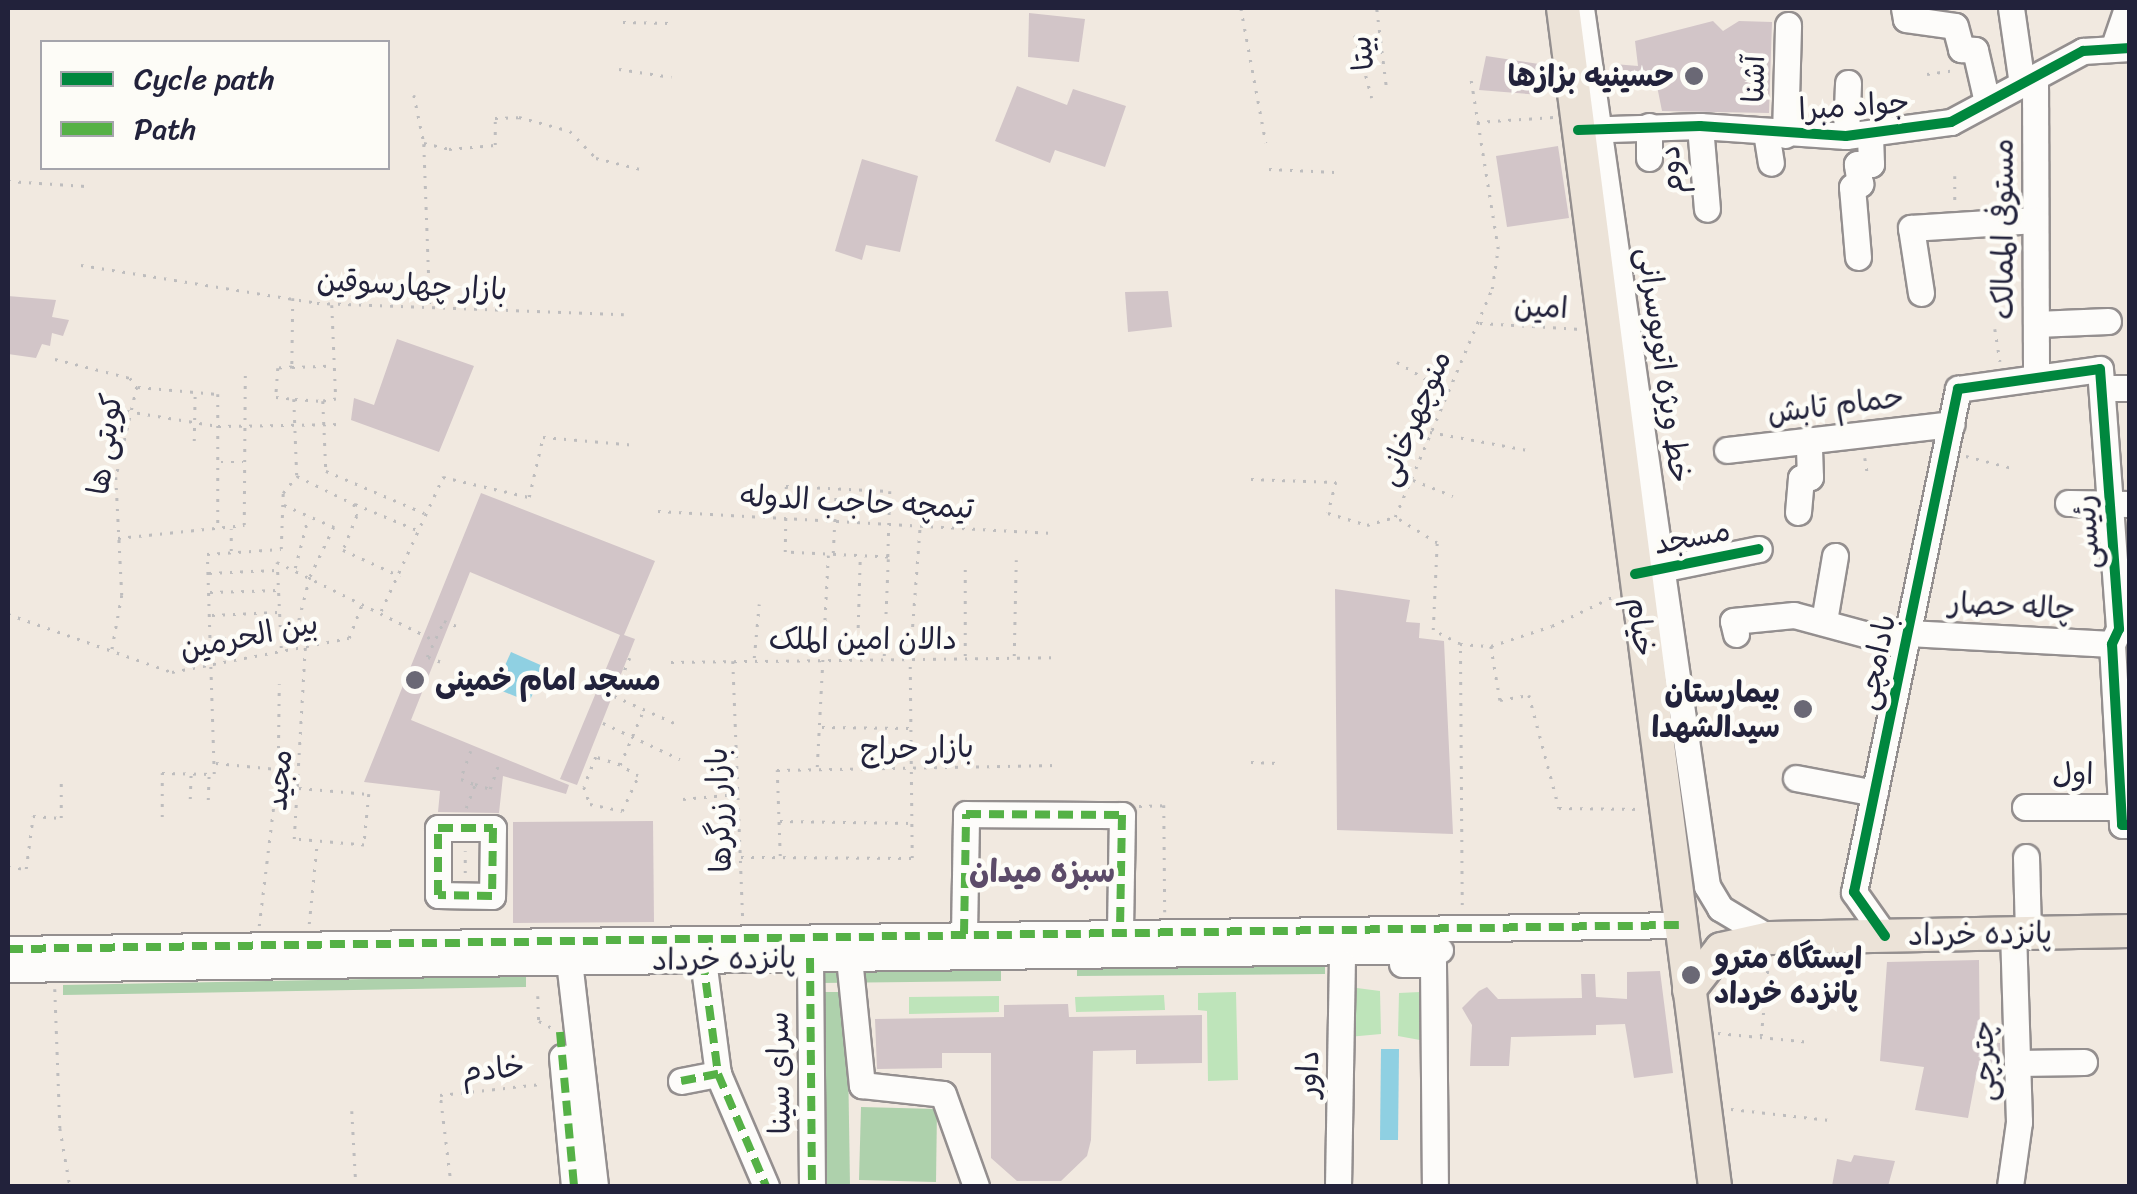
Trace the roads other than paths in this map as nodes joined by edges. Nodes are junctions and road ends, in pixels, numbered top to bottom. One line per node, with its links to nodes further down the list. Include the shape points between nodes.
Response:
1 (1563, 8): 11 (main road, خیام)
2 (1581, 8): 11 (street, خط ویژه اتوبوسرانی)
3 (1904, 8): 10 (street, via 1906,18 1956,26 1961,49 1975,50)
4 (2011, 8): 8 (street, مستوفی الممالک)
5 (2127, 8): 7 (street)
6 (1788, 25): 14 (street, آشنا)
7 (2122, 47): 8 (street, جواد مبرا, via 2082,51)
8 (2028, 81): 10 (street, جواد مبرا); 19 (street, مستوفی الممالک)
9 (1848, 83): 15 (street)
10 (1987, 102): 15 (street, جواد مبرا, via 1951,122)
11 (1584, 125): 12 (street, جواد مبرا); 35 (street, خط ویژه اتوبوسرانی); 35 (main road, خیام, via 1603,330)
12 (1648, 126): 13 (street, جواد مبرا); 16 (street)
13 (1700, 126): 14 (street, جواد مبرا); 18 (street, دوم)
14 (1776, 134): 15 (street, جواد مبرا); 17 (street, آشنا)
15 (1858, 135): 20 (street, via 1871,164 1857,164 1860,184 1852,187)
16 (1649, 158)
17 (1771, 163)
18 (1707, 209)
19 (2035, 220): 21 (street, via 1911,228); 23 (street, مستوفی الممالک)
20 (1858, 256)
21 (1920, 293)
22 (2108, 321): 23 (street)
23 (2036, 324): 24 (street, مستوفی الممالک)
24 (2036, 378): 25 (street, via 2100,369); 27 (street, بادامچی, via 1958,389)
25 (2102, 388): 26 (street); 31 (street, رئیسی)
26 (2130, 388)
27 (1951, 424): 28 (street, حمام تابش); 40 (street, بادامچی)
28 (1817, 440): 29 (street, حمام تابش); 32 (street, via 1810,476 1801,478)
29 (1727, 450)
30 (2068, 503): 31 (street)
31 (2120, 504): 36 (street, رئیسی)
32 (1798, 512)
33 (1759, 549): 35 (street, مسجد)
34 (1835, 556): 37 (street)
35 (1644, 576): 47 (main road, خیام); 53 (street, خط ویژه اتوبوسرانی, via 1710,894)
36 (2123, 580): 39 (street, رئیسی)
37 (1816, 624): 38 (street, چاله حصار); 40 (street, چاله حصار)
38 (1734, 627)
39 (2120, 634): 40 (street, چاله حصار); 44 (street, رئیسی)
40 (1906, 639): 42 (street, بادامچی)
41 (1796, 778): 42 (street)
42 (1875, 793): 52 (street, بادامچی, via 1854,892)
43 (2025, 807): 44 (street, اول)
44 (2125, 816)
45 (2026, 857): 50 (street, چترچی)
46 (465, 895): 46 (street, via 438,895 438,828 466,818 493,828 492,896)
47 (1680, 925): 48 (street); 61 (main road, خیام)
48 (1120, 931): 51 (street); 51 (street, via 1122,816 966,814)
49 (2130, 931): 50 (main road, پانزده خرداد)
50 (2020, 933): 52 (main road, پانزده خرداد); 64 (street, چترچی)
51 (964, 934): 54 (street)
52 (1885, 936): 53 (main road, پانزده خرداد)
53 (1770, 938): 61 (main road, پانزده خرداد, via 1721,949)
54 (8, 949)
55 (1338, 957): 57 (street, پانزده خرداد); 72 (street, داور); 73 (street, پانزده خرداد, via 1437,957)
56 (810, 958): 57 (street, پانزده خرداد); 58 (street, پانزده خرداد); 70 (street, سرای سینا)
57 (849, 958): 71 (street, via 862,1085 943,1094)
58 (703, 960): 59 (street, پانزده خرداد); 65 (street)
59 (569, 961): 60 (street, پانزده خرداد); 68 (street)
60 (8, 969)
61 (1689, 990): 74 (main road, خیام)
62 (560, 1032): 67 (street)
63 (2084, 1062): 64 (street)
64 (2017, 1063): 75 (street, چترچی, via 2006,1121)
65 (718, 1074): 66 (street); 69 (street)
66 (681, 1081)
67 (574, 1186)
68 (595, 1186)
69 (766, 1186)
70 (812, 1186)
71 (976, 1186)
72 (1338, 1186)
73 (1434, 1186)
74 (1715, 1186)
75 (2010, 1186)

